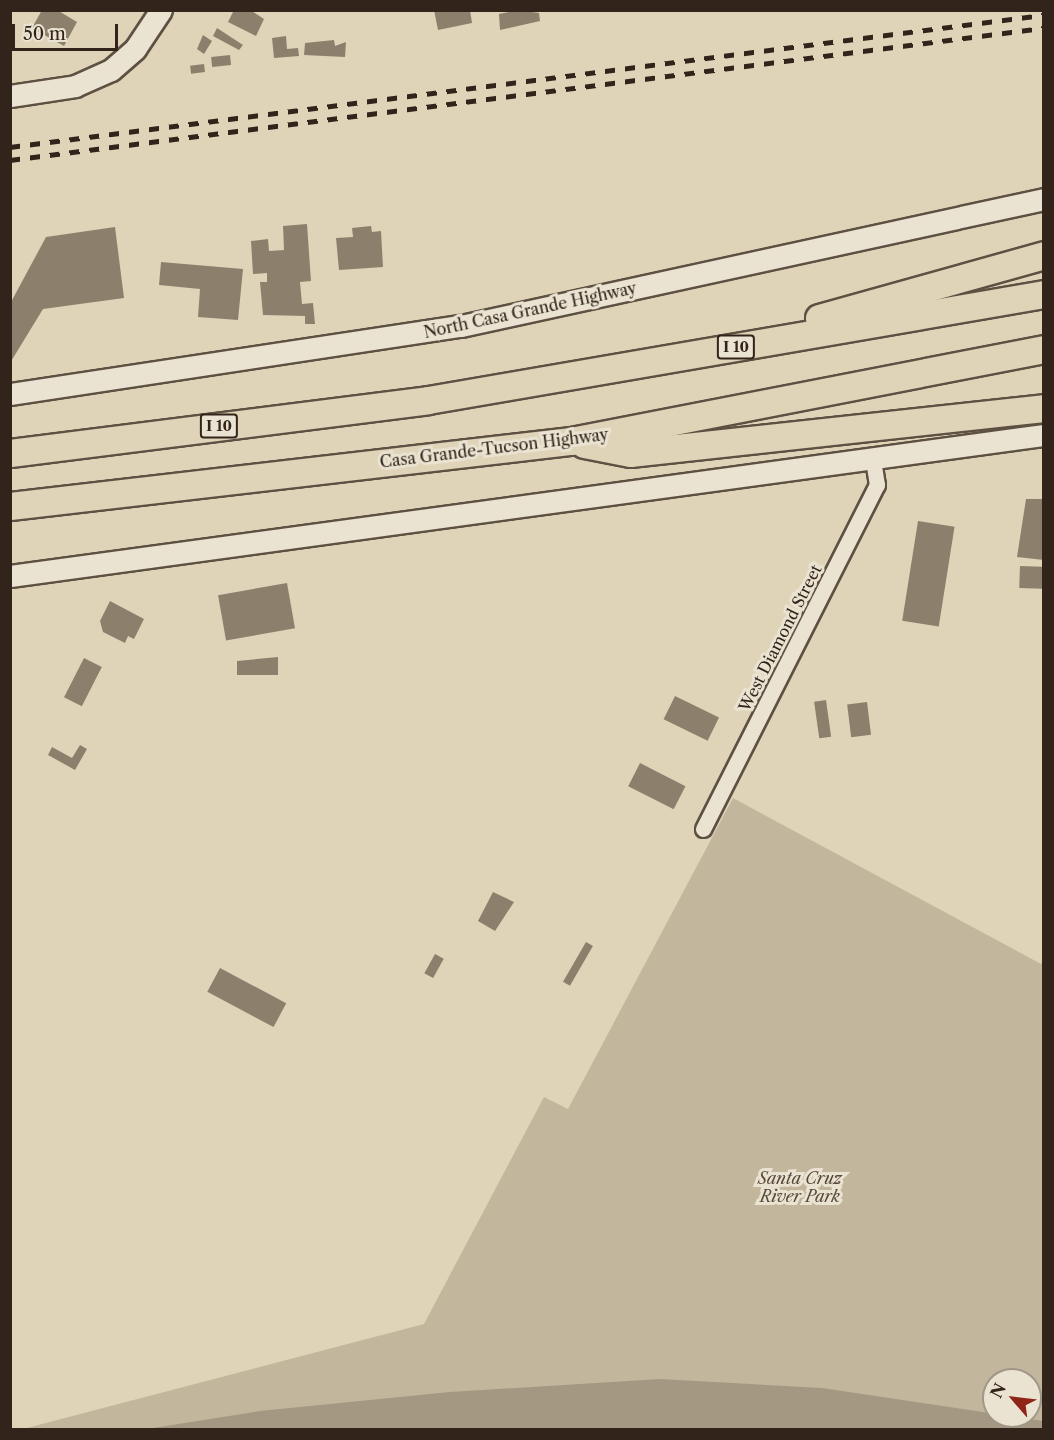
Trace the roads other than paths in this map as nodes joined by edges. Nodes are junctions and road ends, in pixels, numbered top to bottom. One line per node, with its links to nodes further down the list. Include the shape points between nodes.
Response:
1 (161, 10): 2 (main road, via 135,49 111,70 75,86)
2 (10, 96)
3 (1034, 201): 8 (main road, North Casa Grande Highway, via 461,327)
4 (1044, 255): 7 (highway)
5 (1044, 294): 7 (highway, I 10)
6 (1044, 349): 11 (highway, Casa Grande-Tucson Highway)
7 (713, 351): 12 (highway, I 10, via 428,400)
8 (10, 394)
9 (1044, 408): 11 (highway, via 630,453)
10 (1044, 435): 13 (main road)
11 (571, 441): 14 (highway, Casa Grande-Tucson Highway)
12 (10, 453)
13 (873, 460): 15 (main road); 16 (street, West Diamond Street, via 877,486)
14 (10, 506)
15 (10, 576)
16 (703, 829)

